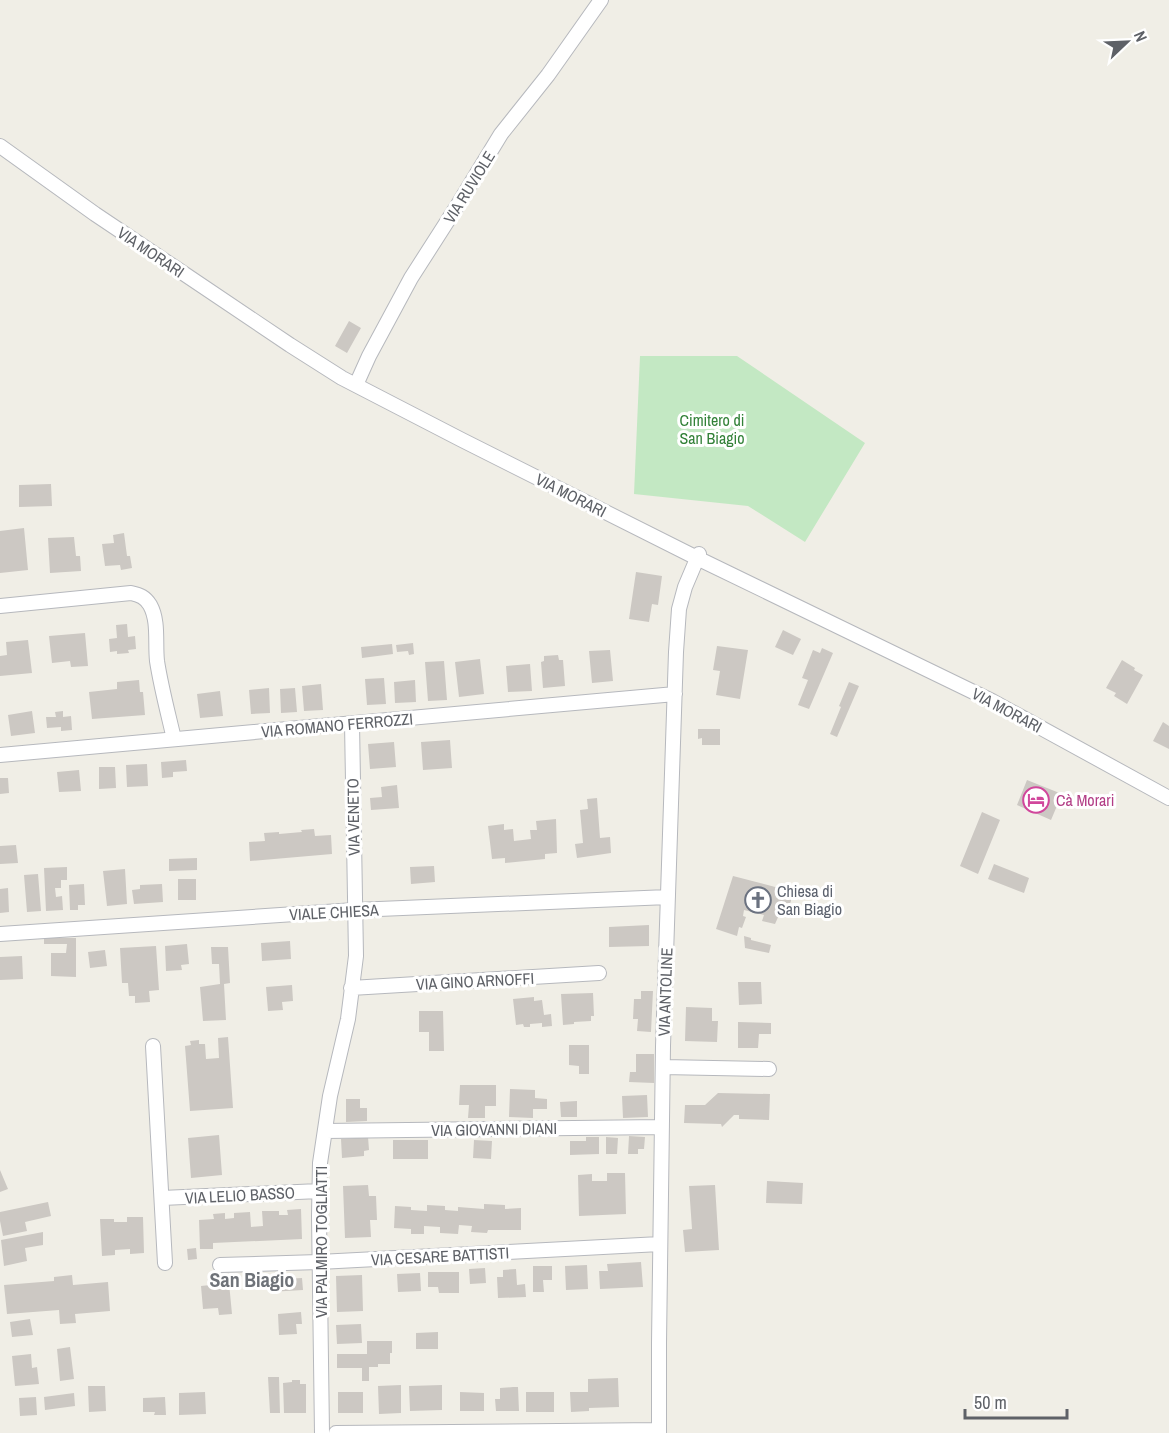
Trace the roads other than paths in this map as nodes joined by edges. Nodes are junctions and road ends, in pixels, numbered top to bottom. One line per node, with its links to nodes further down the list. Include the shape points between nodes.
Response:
1 (601, 0): 3 (street, VIA RUVIOLE, via 501,134 411,278)
2 (0, 146): 3 (street, VIA MORARI, via 290,345)
3 (356, 385): 4 (street, VIA MORARI)
4 (698, 556): 6 (street, VIA ANTOLINE, via 679,609); 10 (street, VIA MORARI, via 992,701)
5 (0, 606): 8 (street, via 131,593 143,597 155,620 157,659)
6 (675, 694): 7 (street, VIA ROMANO FERROZZI); 11 (street, VIA ANTOLINE)
7 (352, 723): 8 (street, VIA ROMANO FERROZZI); 12 (street, VIA VENETO)
8 (174, 739): 9 (street, VIA ROMANO FERROZZI)
9 (0, 755)
10 (1169, 798)
11 (668, 897): 12 (street, VIALE CHIESA); 17 (street, VIA ANTOLINE)
12 (355, 910): 13 (street, VIALE CHIESA); 15 (street, VIA PALMIRO TOGLIATTI, via 356,956)
13 (0, 934)
14 (599, 973): 15 (street, VIA GINO ARNOFFI)
15 (351, 988): 20 (street, VIA PALMIRO TOGLIATTI)
16 (153, 1046): 22 (street, VIA LELIO BASSO)
17 (663, 1067): 18 (street); 19 (street, VIA ANTOLINE)
18 (769, 1069)
19 (662, 1127): 20 (street, VIA GIOVANNI DIANI); 23 (street, VIA ANTOLINE)
20 (325, 1131): 21 (street, VIA PALMIRO TOGLIATTI)
21 (319, 1191): 22 (street, VIA LELIO BASSO); 24 (street, VIA PALMIRO TOGLIATTI)
22 (162, 1198): 25 (street, VIA LELIO BASSO)
23 (660, 1245): 24 (street, VIA CESARE BATTISTI); 27 (street, VIA ANTOLINE)
24 (319, 1262): 26 (street, VIA CESARE BATTISTI); 28 (street, VIA PALMIRO TOGLIATTI)
25 (165, 1263)
26 (220, 1265)
27 (659, 1432): 29 (street)
28 (322, 1433)
29 (336, 1433)

